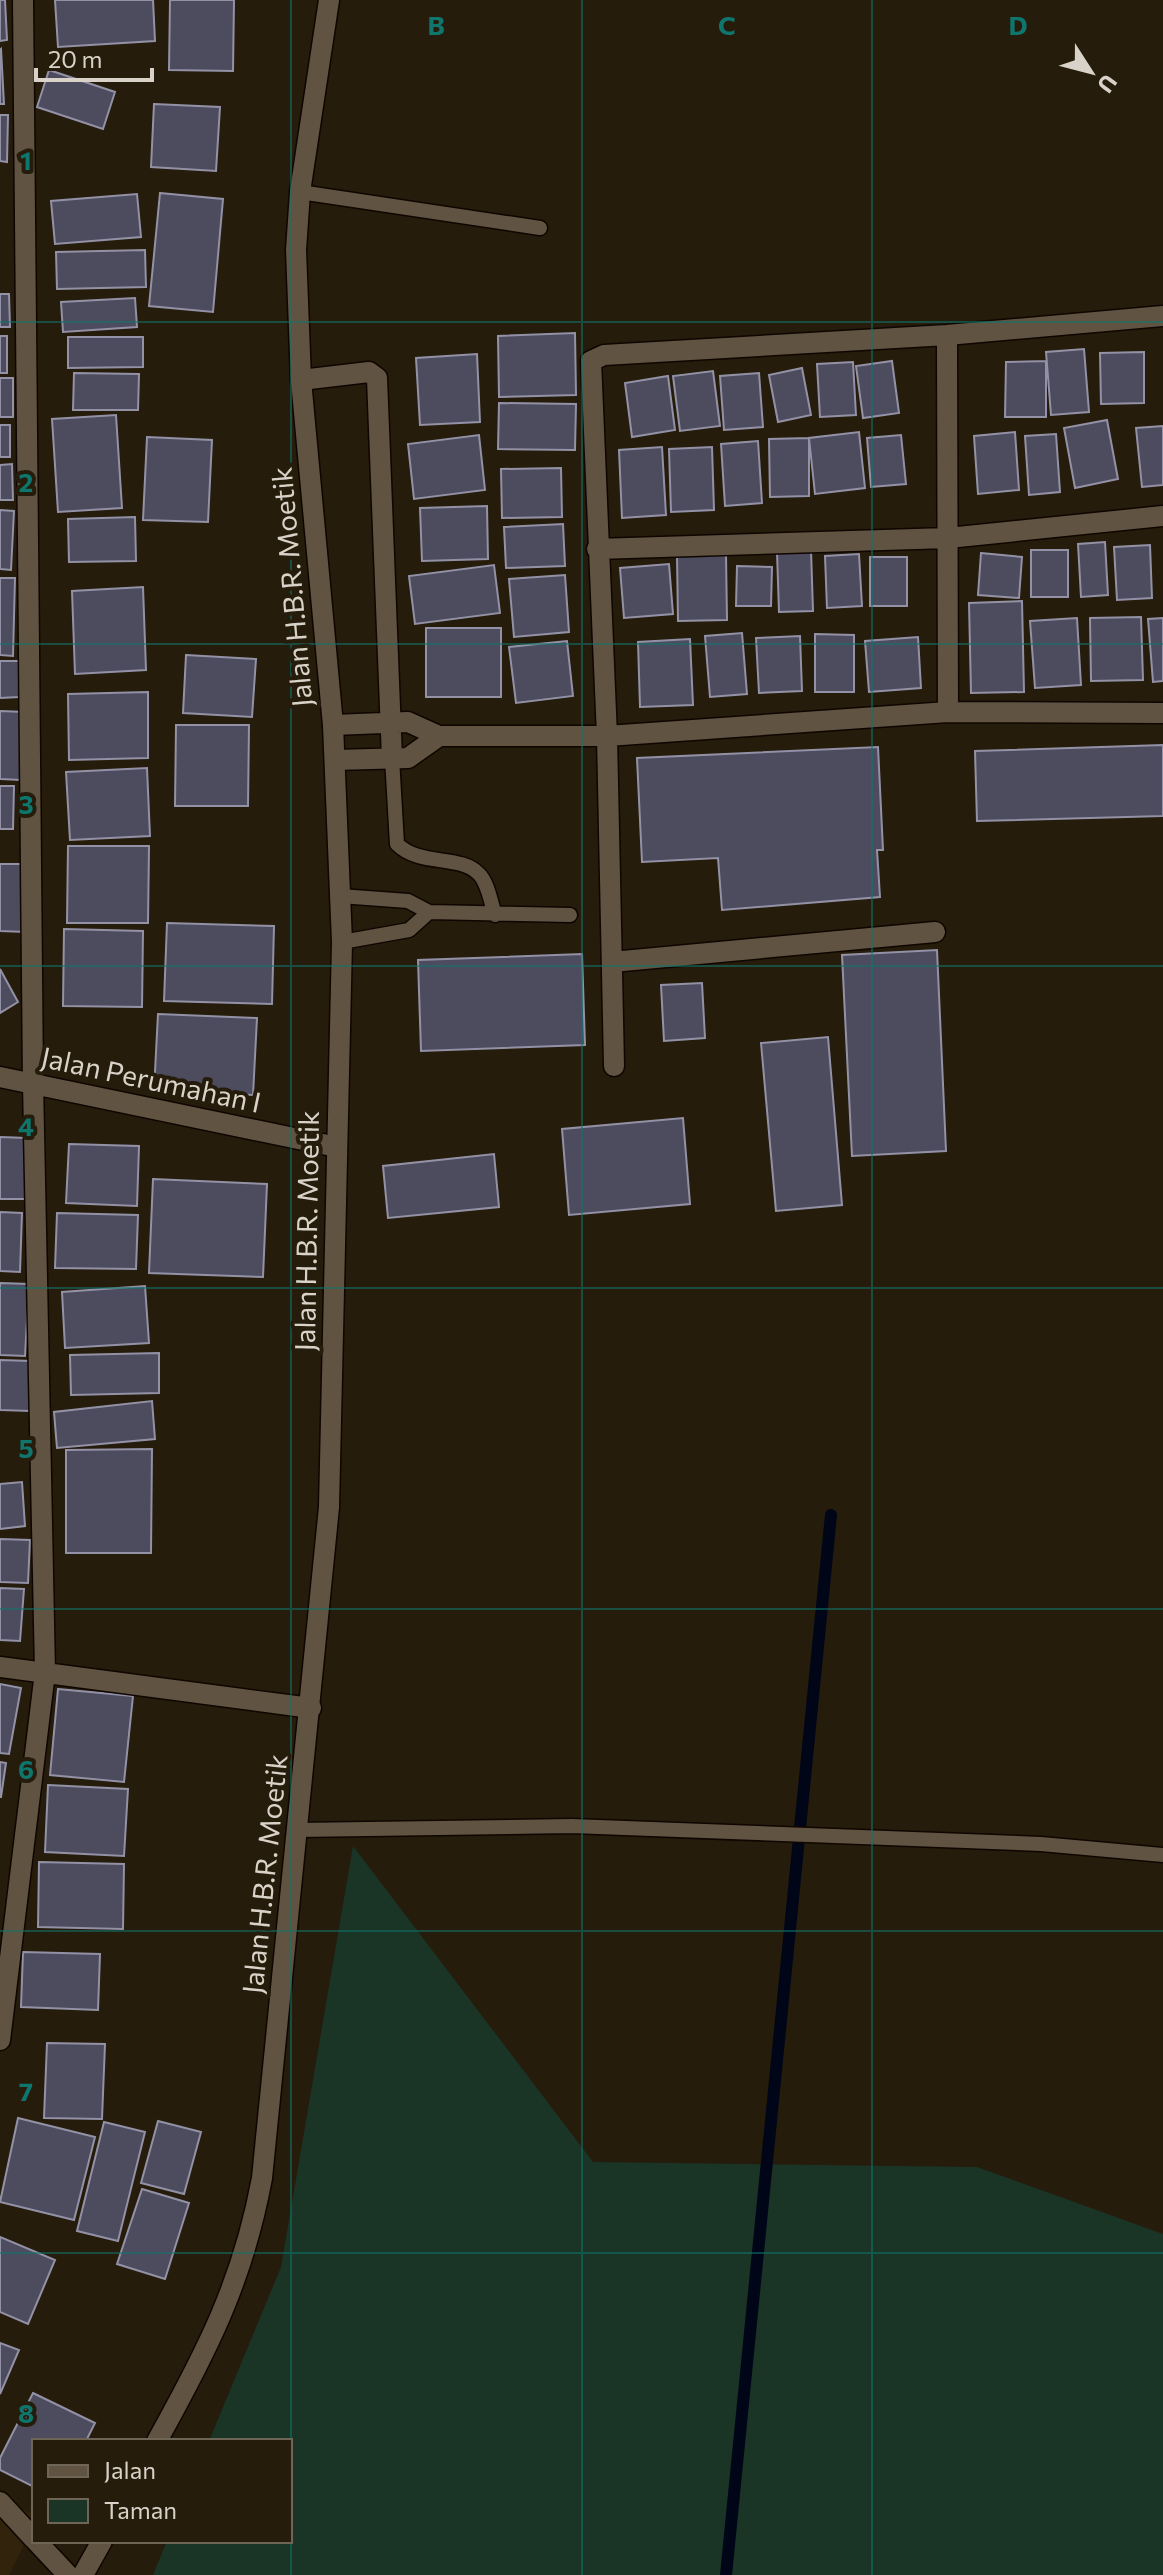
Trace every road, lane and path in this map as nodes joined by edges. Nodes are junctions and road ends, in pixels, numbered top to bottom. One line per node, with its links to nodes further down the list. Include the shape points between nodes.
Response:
1 (23, 0): 28 (street)
2 (329, 0): 3 (street, Jalan H.B.R. Moetik)
3 (300, 192): 4 (lane); 7 (street, Jalan H.B.R. Moetik, via 296,250)
4 (540, 228)
5 (1163, 316): 6 (street)
6 (947, 335): 9 (street); 10 (street, via 595,358 589,367)
7 (301, 380): 13 (street, via 369,372 377,378); 14 (street, Jalan H.B.R. Moetik)
8 (1163, 516): 9 (street)
9 (948, 538): 10 (street); 11 (street)
10 (597, 549): 16 (street)
11 (948, 712): 12 (street); 16 (street)
12 (1163, 713)
13 (390, 721): 14 (street); 15 (street, via 408,722); 17 (street)
14 (333, 725): 18 (street, Jalan H.B.R. Moetik)
15 (439, 736): 16 (street); 17 (street, via 408,758)
16 (607, 736): 25 (street)
17 (392, 758): 18 (street); 21 (lane, via 397,844 408,855 472,868 482,875)
18 (335, 760): 19 (street, Jalan H.B.R. Moetik)
19 (340, 896): 20 (lane, via 408,901); 24 (street, Jalan H.B.R. Moetik)
20 (429, 912): 21 (lane); 24 (lane, via 409,930)
21 (495, 915): 22 (lane)
22 (570, 915)
23 (935, 932): 25 (street)
24 (342, 942): 29 (street, Jalan H.B.R. Moetik)
25 (612, 962): 26 (street)
26 (614, 1066)
27 (0, 1077): 28 (street, Jalan Perumahan I)
28 (33, 1083): 29 (street, Jalan Perumahan I); 31 (street)
29 (337, 1147): 32 (street, Jalan H.B.R. Moetik, via 329,1507)
30 (0, 1667): 31 (street)
31 (45, 1672): 32 (street); 35 (street)
32 (311, 1708): 33 (street, Jalan H.B.R. Moetik)
33 (297, 1830): 34 (lane, via 572,1826 1041,1844); 36 (street, Jalan H.B.R. Moetik, via 253,2228 210,2345)
34 (1163, 1855)
35 (0, 2040)
36 (158, 2439)
37 (0, 2502): 38 (street)
38 (32, 2537)
39 (38, 2543): 41 (street)
40 (101, 2543): 42 (street)
41 (68, 2575)
42 (83, 2575)

